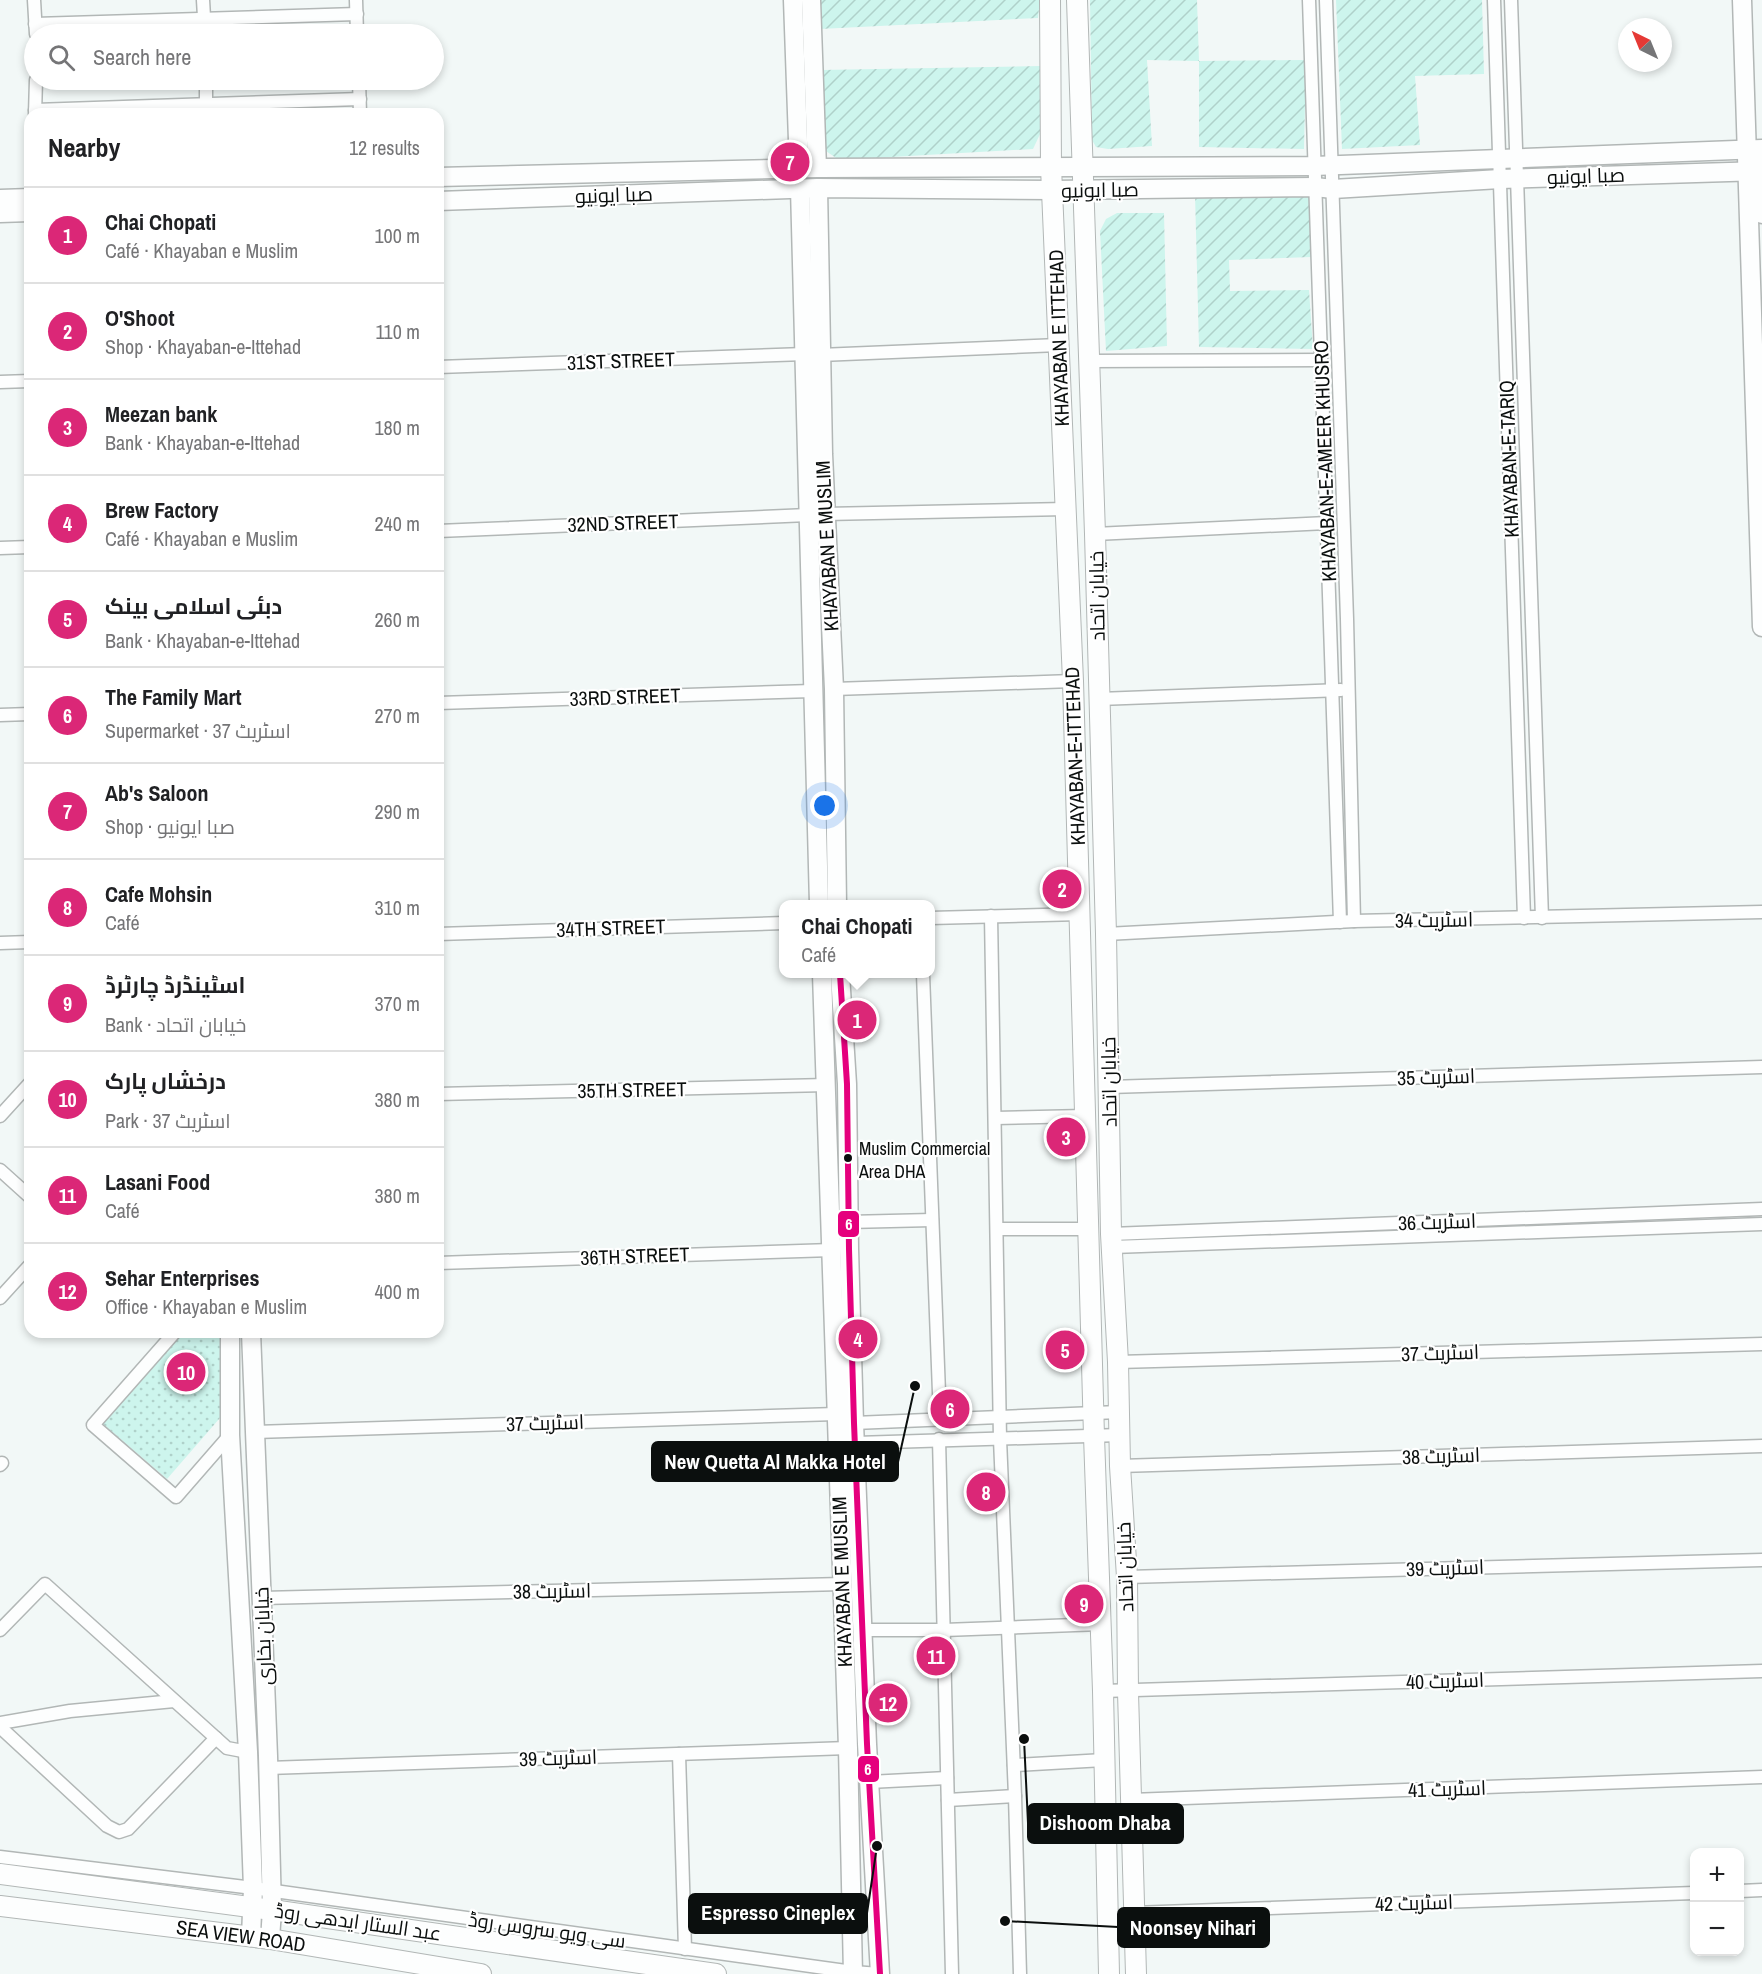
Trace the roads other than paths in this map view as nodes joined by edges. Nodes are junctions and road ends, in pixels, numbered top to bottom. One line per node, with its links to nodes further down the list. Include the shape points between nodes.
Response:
1 (34, 0): 16 (street)
2 (203, 0): 15 (street)
3 (356, 0): 14 (street)
4 (793, 0): 34 (street)
5 (811, 0): 34 (street)
6 (1050, 0): 32 (main road)
7 (1077, 0): 33 (main road)
8 (1309, 0): 31 (street, KHAYABAN-E-AMEER KHUSRO)
9 (1326, 0): 30 (street, KHAYABAN-E-AMEER KHUSRO)
10 (1494, 0): 29 (street, KHAYABAN-E-TARIQ)
11 (1511, 0): 29 (street, KHAYABAN-E-TARIQ)
12 (1742, 0): 28 (street)
13 (1754, 0): 28 (street)
14 (357, 14): 15 (street); 19 (street)
15 (204, 19): 17 (street); 18 (street)
16 (35, 24)
17 (120, 24)
18 (204, 24)
19 (357, 24)
20 (36, 90): 24 (street)
21 (206, 90): 25 (street)
22 (360, 90): 23 (street)
23 (360, 99): 26 (street); 27 (street)
24 (35, 108)
25 (207, 108)
26 (222, 108)
27 (360, 108)
28 (1756, 149): 29 (street, صبا ایونیو); 35 (street)
29 (1509, 159): 30 (street, صبا ایونیو); 37 (street, KHAYABAN-E-TARIQ); 37 (street, KHAYABAN-E-TARIQ)
30 (1333, 164): 31 (street, صبا ایونیو); 39 (street, KHAYABAN-E-AMEER KHUSRO)
31 (1314, 166): 33 (street, صبا ایونیو); 39 (street, KHAYABAN-E-AMEER KHUSRO)
32 (1051, 167): 33 (street, صبا ایونیو); 34 (street, صبا ایونیو); 41 (main road, KHAYABAN E ITTEHAD)
33 (1083, 167): 40 (main road)
34 (808, 168): 36 (street, صبا ایونیو)
35 (1757, 171): 37 (street, صبا ایونیو); 47 (street); 49 (street)
36 (444, 177)
37 (1508, 179): 39 (street, صبا ایونیو); 86 (street, KHAYABAN-E-TARIQ); 87 (street, KHAYABAN-E-TARIQ)
38 (809, 188): 41 (street, صبا ایونیو); 44 (street, صبا ایونیو); 50 (street, KHAYABAN E MUSLIM)
39 (1324, 188): 40 (street, صبا ایونیو); 51 (street, KHAYABAN-E-AMEER KHUSRO); 66 (street, KHAYABAN-E-AMEER KHUSRO)
40 (1085, 189): 41 (street, صبا ایونیو); 52 (main road, خیابان اتحاد)
41 (1052, 190): 48 (main road, KHAYABAN E ITTEHAD)
42 (24, 198): 43 (street)
43 (0, 199)
44 (444, 201)
45 (24, 212): 46 (street)
46 (0, 213)
47 (1762, 214)
48 (1059, 345): 50 (street, 31ST STREET); 56 (main road, KHAYABAN E ITTEHAD)
49 (1758, 349): 58 (street)
50 (812, 355): 53 (street, 31ST STREET); 57 (street, KHAYABAN E MUSLIM)
51 (1321, 360): 52 (street); 59 (street, KHAYABAN-E-AMEER KHUSRO)
52 (1089, 361): 61 (main road, خیابان اتحاد)
53 (444, 367)
54 (24, 381): 55 (street)
55 (0, 382)
56 (1066, 509): 57 (street, 32ND STREET); 69 (main road, KHAYABAN-E-ITTEHAD)
57 (817, 515): 60 (street, 32ND STREET); 64 (street, KHAYABAN E MUSLIM); 65 (street, KHAYABAN E MUSLIM)
58 (1760, 515): 68 (street)
59 (1328, 523): 61 (street); 67 (street, KHAYABAN-E-AMEER KHUSRO)
60 (444, 531)
61 (1095, 534): 74 (main road, خیابان اتحاد)
62 (24, 547): 63 (street)
63 (0, 548)
64 (810, 602): 65 (street); 73 (street, KHAYABAN E MUSLIM)
65 (830, 602): 70 (street, KHAYABAN E MUSLIM)
66 (1347, 619): 67 (street); 72 (street, KHAYABAN-E-AMEER KHUSRO)
67 (1331, 620): 71 (street, KHAYABAN-E-AMEER KHUSRO)
68 (1762, 627)
69 (1073, 681): 70 (street); 83 (main road, KHAYABAN-E-ITTEHAD)
70 (834, 689): 79 (street, KHAYABAN E MUSLIM)
71 (1334, 690): 72 (street); 74 (street); 89 (street, KHAYABAN-E-AMEER KHUSRO)
72 (1348, 690): 88 (street, KHAYABAN-E-AMEER KHUSRO)
73 (812, 691): 75 (street, 33RD STREET); 78 (street, KHAYABAN E MUSLIM)
74 (1099, 699): 92 (main road, خیابان اتحاد)
75 (444, 703)
76 (24, 714): 77 (street)
77 (0, 715)
78 (815, 796): 79 (street); 80 (street, KHAYABAN E MUSLIM)
79 (835, 796): 81 (street, KHAYABAN E MUSLIM)
80 (819, 900)
81 (837, 900)
82 (1762, 912): 87 (street, اسٹریٹ 34)
83 (1080, 914): 84 (street); 104 (main road, KHAYABAN-E-ITTEHAD)
84 (991, 916): 85 (street); 105 (street)
85 (935, 918)
86 (1524, 918): 87 (street, اسٹریٹ 34); 88 (street, اسٹریٹ 34)
87 (1542, 918)
88 (1354, 921): 89 (street, اسٹریٹ 34)
89 (1340, 922): 92 (street, اسٹریٹ 34)
90 (779, 923): 91 (street, 34TH STREET)
91 (444, 933)
92 (1106, 934): 100 (main road, خیابان اتحاد)
93 (24, 942): 94 (street)
94 (2, 944)
95 (822, 978): 99 (street, KHAYABAN E MUSLIM)
96 (840, 978): 106 (street, KHAYABAN E MUSLIM)
97 (923, 978): 111 (street)
98 (1762, 1067): 100 (street, اسٹریٹ 35)
99 (827, 1085): 102 (street, 35TH STREET); 107 (street, KHAYABAN E MUSLIM)
100 (1109, 1087): 116 (main road, خیابان اتحاد)
101 (24, 1090): 103 (street)
102 (444, 1094)
103 (0, 1116)
104 (1086, 1116): 105 (street); 115 (main road, KHAYABAN-E-ITTEHAD)
105 (995, 1118): 114 (street)
106 (848, 1150): 107 (street); 112 (street, KHAYABAN E MUSLIM)
107 (829, 1151): 117 (street, KHAYABAN E MUSLIM)
108 (0, 1170): 109 (street)
109 (24, 1192)
110 (1762, 1209): 116 (street, اسٹریٹ 36)
111 (932, 1220): 112 (street); 133 (street)
112 (849, 1222): 124 (street, KHAYABAN E MUSLIM)
113 (1762, 1224): 116 (street, اسٹریٹ 36)
114 (997, 1229): 115 (street); 132 (street)
115 (1088, 1229): 130 (main road, KHAYABAN-E-ITTEHAD)
116 (1112, 1241): 128 (main road, خیابان اتحاد)
117 (832, 1250): 118 (street, 36TH STREET); 124 (street, KHAYABAN E MUSLIM)
118 (444, 1263)
119 (24, 1272): 120 (street)
120 (0, 1298)
121 (170, 1338): 136 (street, via 93,1425 176,1497)
122 (230, 1338): 127 (street, خیابان بخاری)
123 (251, 1338): 126 (street, خیابان بخاری)
124 (843, 1343): 131 (street, KHAYABAN E MUSLIM); 134 (street, KHAYABAN E MUSLIM)
125 (1762, 1344): 128 (street, اسٹریٹ 37)
126 (252, 1355): 127 (street); 135 (street, خیابان بخاری)
127 (230, 1357): 136 (street, خیابان بخاری)
128 (1118, 1362): 129 (main road, خیابان اتحاد)
129 (1119, 1412): 130 (street); 137 (main road, خیابان اتحاد)
130 (1093, 1413): 132 (street); 138 (main road, KHAYABAN-E-ITTEHAD)
131 (836, 1414): 135 (street, اسٹریٹ 37); 145 (street, KHAYABAN E MUSLIM)
132 (1000, 1418): 133 (street); 140 (street)
133 (940, 1419): 134 (street)
134 (854, 1423): 141 (street, KHAYABAN E MUSLIM)
135 (255, 1432): 149 (street, خیابان بخاری)
136 (230, 1435): 162 (street, خیابان بخاری)
137 (1120, 1435): 138 (street); 143 (main road, خیابان اتحاد)
138 (1094, 1436): 140 (street); 150 (main road, خیابان اتحاد)
139 (939, 1439): 140 (street); 141 (street); 154 (street)
140 (1000, 1439): 151 (street)
141 (856, 1443): 144 (street, KHAYABAN E MUSLIM)
142 (1762, 1446): 143 (street, اسٹریٹ 38)
143 (1120, 1466): 147 (main road, خیابان اتحاد)
144 (860, 1535): 145 (street); 153 (street, KHAYABAN E MUSLIM)
145 (841, 1536): 148 (street, KHAYABAN E MUSLIM)
146 (1762, 1560): 147 (street, اسٹریٹ 39)
147 (1127, 1577): 157 (main road, خیابان اتحاد)
148 (842, 1584): 149 (street, اسٹریٹ 38); 161 (street, KHAYABAN E MUSLIM)
149 (262, 1598): 166 (street, خیابان بخاری)
150 (1101, 1624): 151 (street); 156 (main road, خیابان اتحاد)
151 (1008, 1627): 154 (street); 165 (street)
152 (0, 1630): 158 (street, via 45,1584)
153 (864, 1630): 154 (street); 169 (street, KHAYABAN E MUSLIM)
154 (944, 1630): 168 (street)
155 (1762, 1671): 157 (street, اسٹریٹ 40)
156 (1103, 1691): 157 (street, اسٹریٹ 40); 164 (main road, خیابان اتحاد)
157 (1128, 1692): 172 (main road, خیابان اتحاد)
158 (174, 1701): 159 (street, via 70,1711); 160 (street)
159 (0, 1725): 160 (street, via 110,1829 119,1832 128,1829)
160 (216, 1738): 162 (street, via 227,1748)
161 (849, 1748): 163 (street, اسٹریٹ 39); 184 (street, KHAYABAN E MUSLIM)
162 (248, 1752): 178 (street, خیابان بخاری)
163 (679, 1754): 166 (street, اسٹریٹ 39); 183 (street)
164 (1104, 1760): 165 (street); 190 (main road, خیابان اتحاد)
165 (1014, 1765): 170 (street)
166 (268, 1768): 179 (street, خیابان بخاری)
167 (1762, 1777): 172 (street, اسٹریٹ 41)
168 (947, 1778): 169 (street); 171 (street)
169 (869, 1782): 187 (street, KHAYABAN E MUSLIM)
170 (1015, 1797): 171 (street); 189 (street)
171 (948, 1800): 188 (street)
172 (1131, 1800): 181 (main road, خیابان اتحاد)
173 (0, 1857): 178 (street)
174 (0, 1874): 178 (main road, عبد الستار ایدھی روڈ)
175 (1762, 1890): 176 (street)
176 (1744, 1891)
177 (1690, 1893): 181 (street, اسٹریٹ 42)
178 (252, 1898): 179 (main road, عبد الستار ایدھی روڈ); 182 (street, خیابان بخاری)
179 (272, 1901): 182 (street, خیابان بخاری); 183 (street, سی ویو سروس روڈ); 186 (main road, عبد الستار ایدھی روڈ)
180 (0, 1906): 182 (main road, SEA VIEW ROAD)
181 (1133, 1913): 191 (main road, خیابان اتحاد)
182 (261, 1938): 185 (main road, SEA VIEW ROAD)
183 (685, 1949): 184 (street, سی ویو سروس روڈ)
184 (853, 1973): 187 (street, سی ویو سروس روڈ)
185 (481, 1974)
186 (716, 1974)
187 (880, 1974)
188 (952, 1974)
189 (1020, 1974)
190 (1110, 1974)
191 (1136, 1974)

